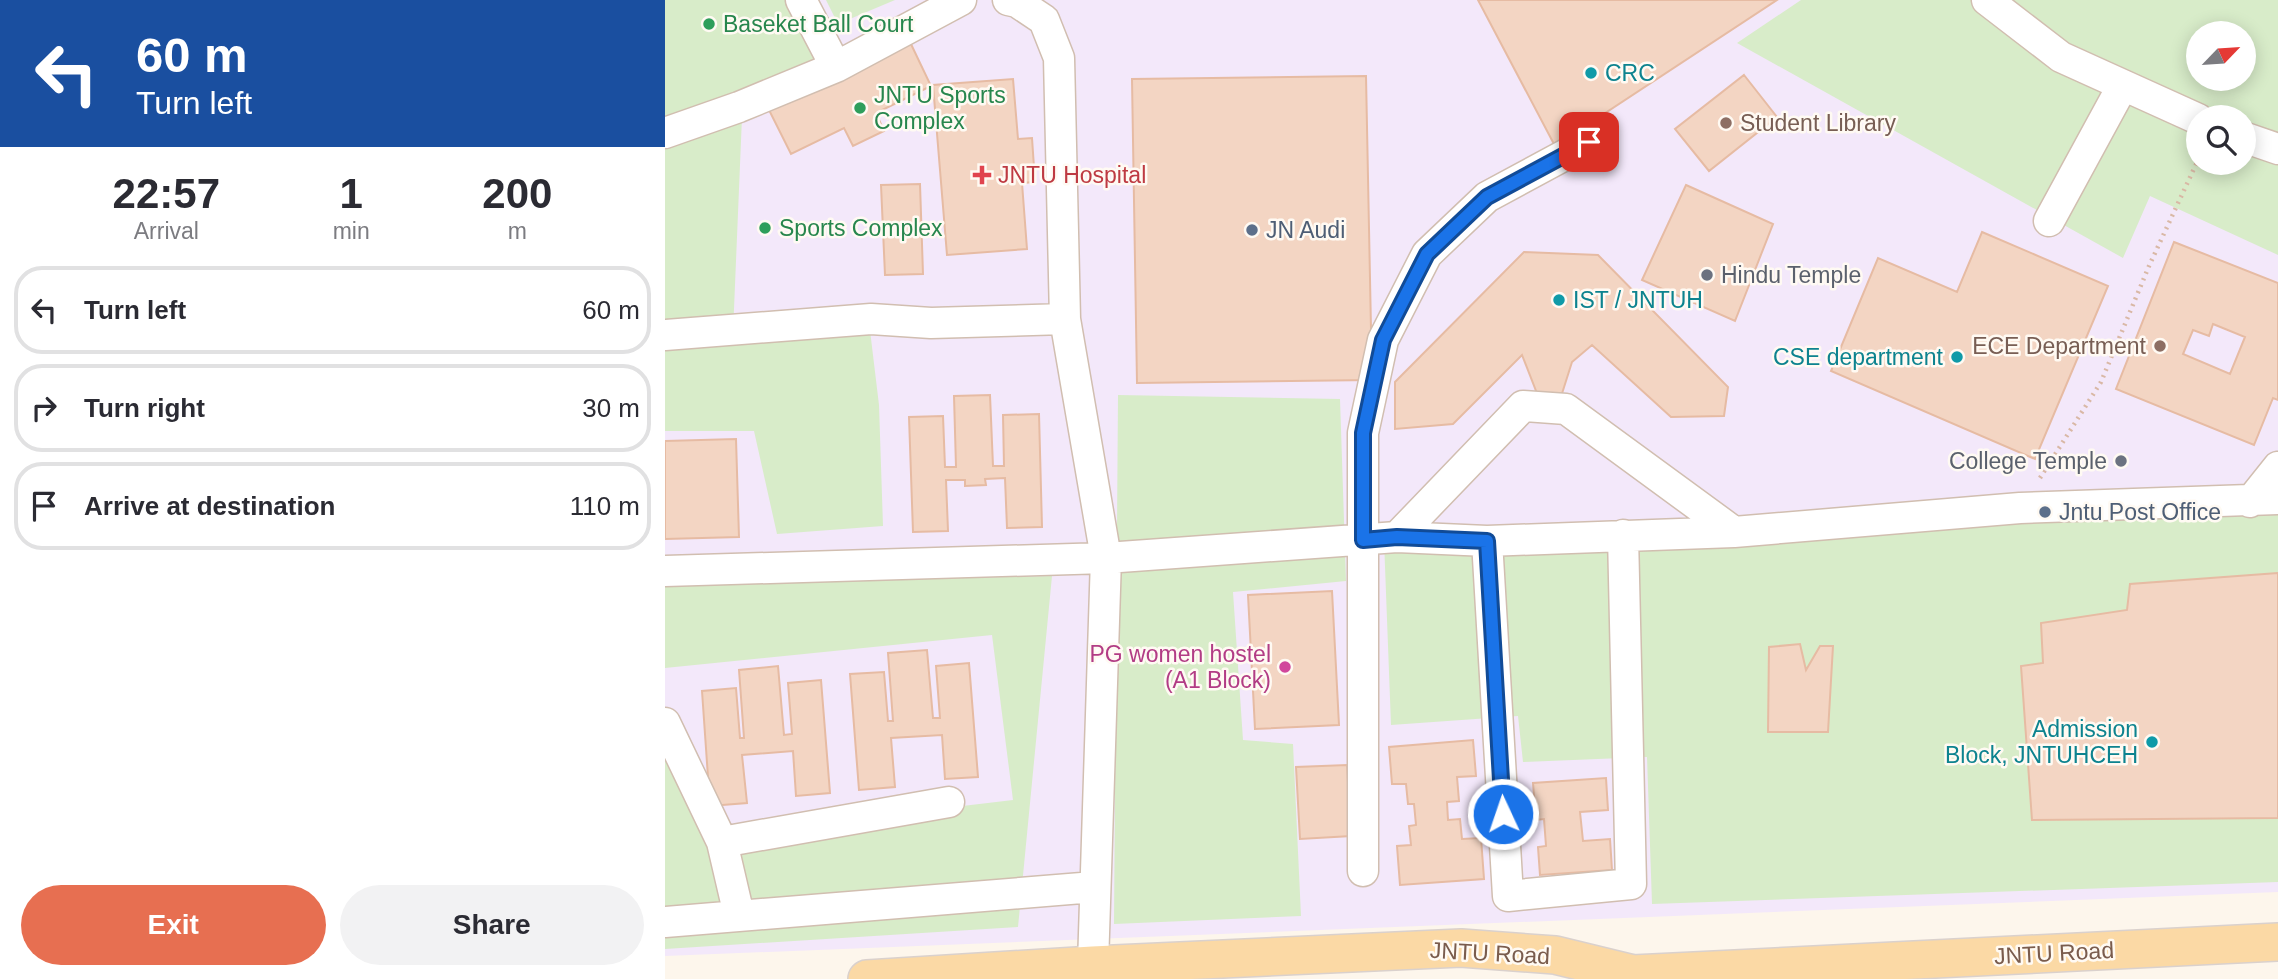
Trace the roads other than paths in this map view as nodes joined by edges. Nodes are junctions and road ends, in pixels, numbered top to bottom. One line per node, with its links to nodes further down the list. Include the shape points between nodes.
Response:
1 (801, 0): 5 (lane)
2 (961, 0): 5 (lane)
3 (1008, 0): 13 (lane, via 1044,20 1059,58)
4 (1987, 0): 6 (lane, via 2061,57)
5 (836, 67): 8 (lane)
6 (2123, 85): 7 (lane); 12 (lane)
7 (2186, 114)
8 (665, 133)
9 (2256, 140): 11 (lane)
10 (1589, 142): 20 (lane, via 1487,197 1427,254 1383,340 1363,433)
11 (2277, 146)
12 (2049, 221)
13 (1065, 318): 14 (lane, via 931,323 871,319); 22 (lane)
14 (665, 335)
15 (2278, 467): 16 (lane)
16 (2264, 500): 17 (lane, via 2020,508)
17 (1734, 532): 18 (lane); 19 (lane, via 1566,410 1523,406)
18 (1623, 535): 21 (lane); 21 (lane, via 1631,884 1508,896)
19 (1397, 537): 20 (lane); 21 (lane)
20 (1363, 540): 22 (lane); 27 (lane)
21 (1487, 541)
22 (1106, 558): 23 (lane); 28 (lane)
23 (665, 571)
24 (665, 723): 26 (lane)
25 (949, 802): 26 (lane)
26 (722, 842): 29 (lane)
27 (1363, 871)
28 (1094, 887): 29 (lane); 32 (lane)
29 (739, 915): 30 (lane)
30 (665, 922)
31 (2278, 943): 33 (main road, JNTU Road)
32 (1093, 965): 33 (main road, JNTU Road, via 1461,948 1555,955); 35 (main road, JNTU Road)
33 (1633, 974): 34 (main road)
34 (1561, 978): 36 (main road)
35 (867, 979)
36 (1551, 979)

